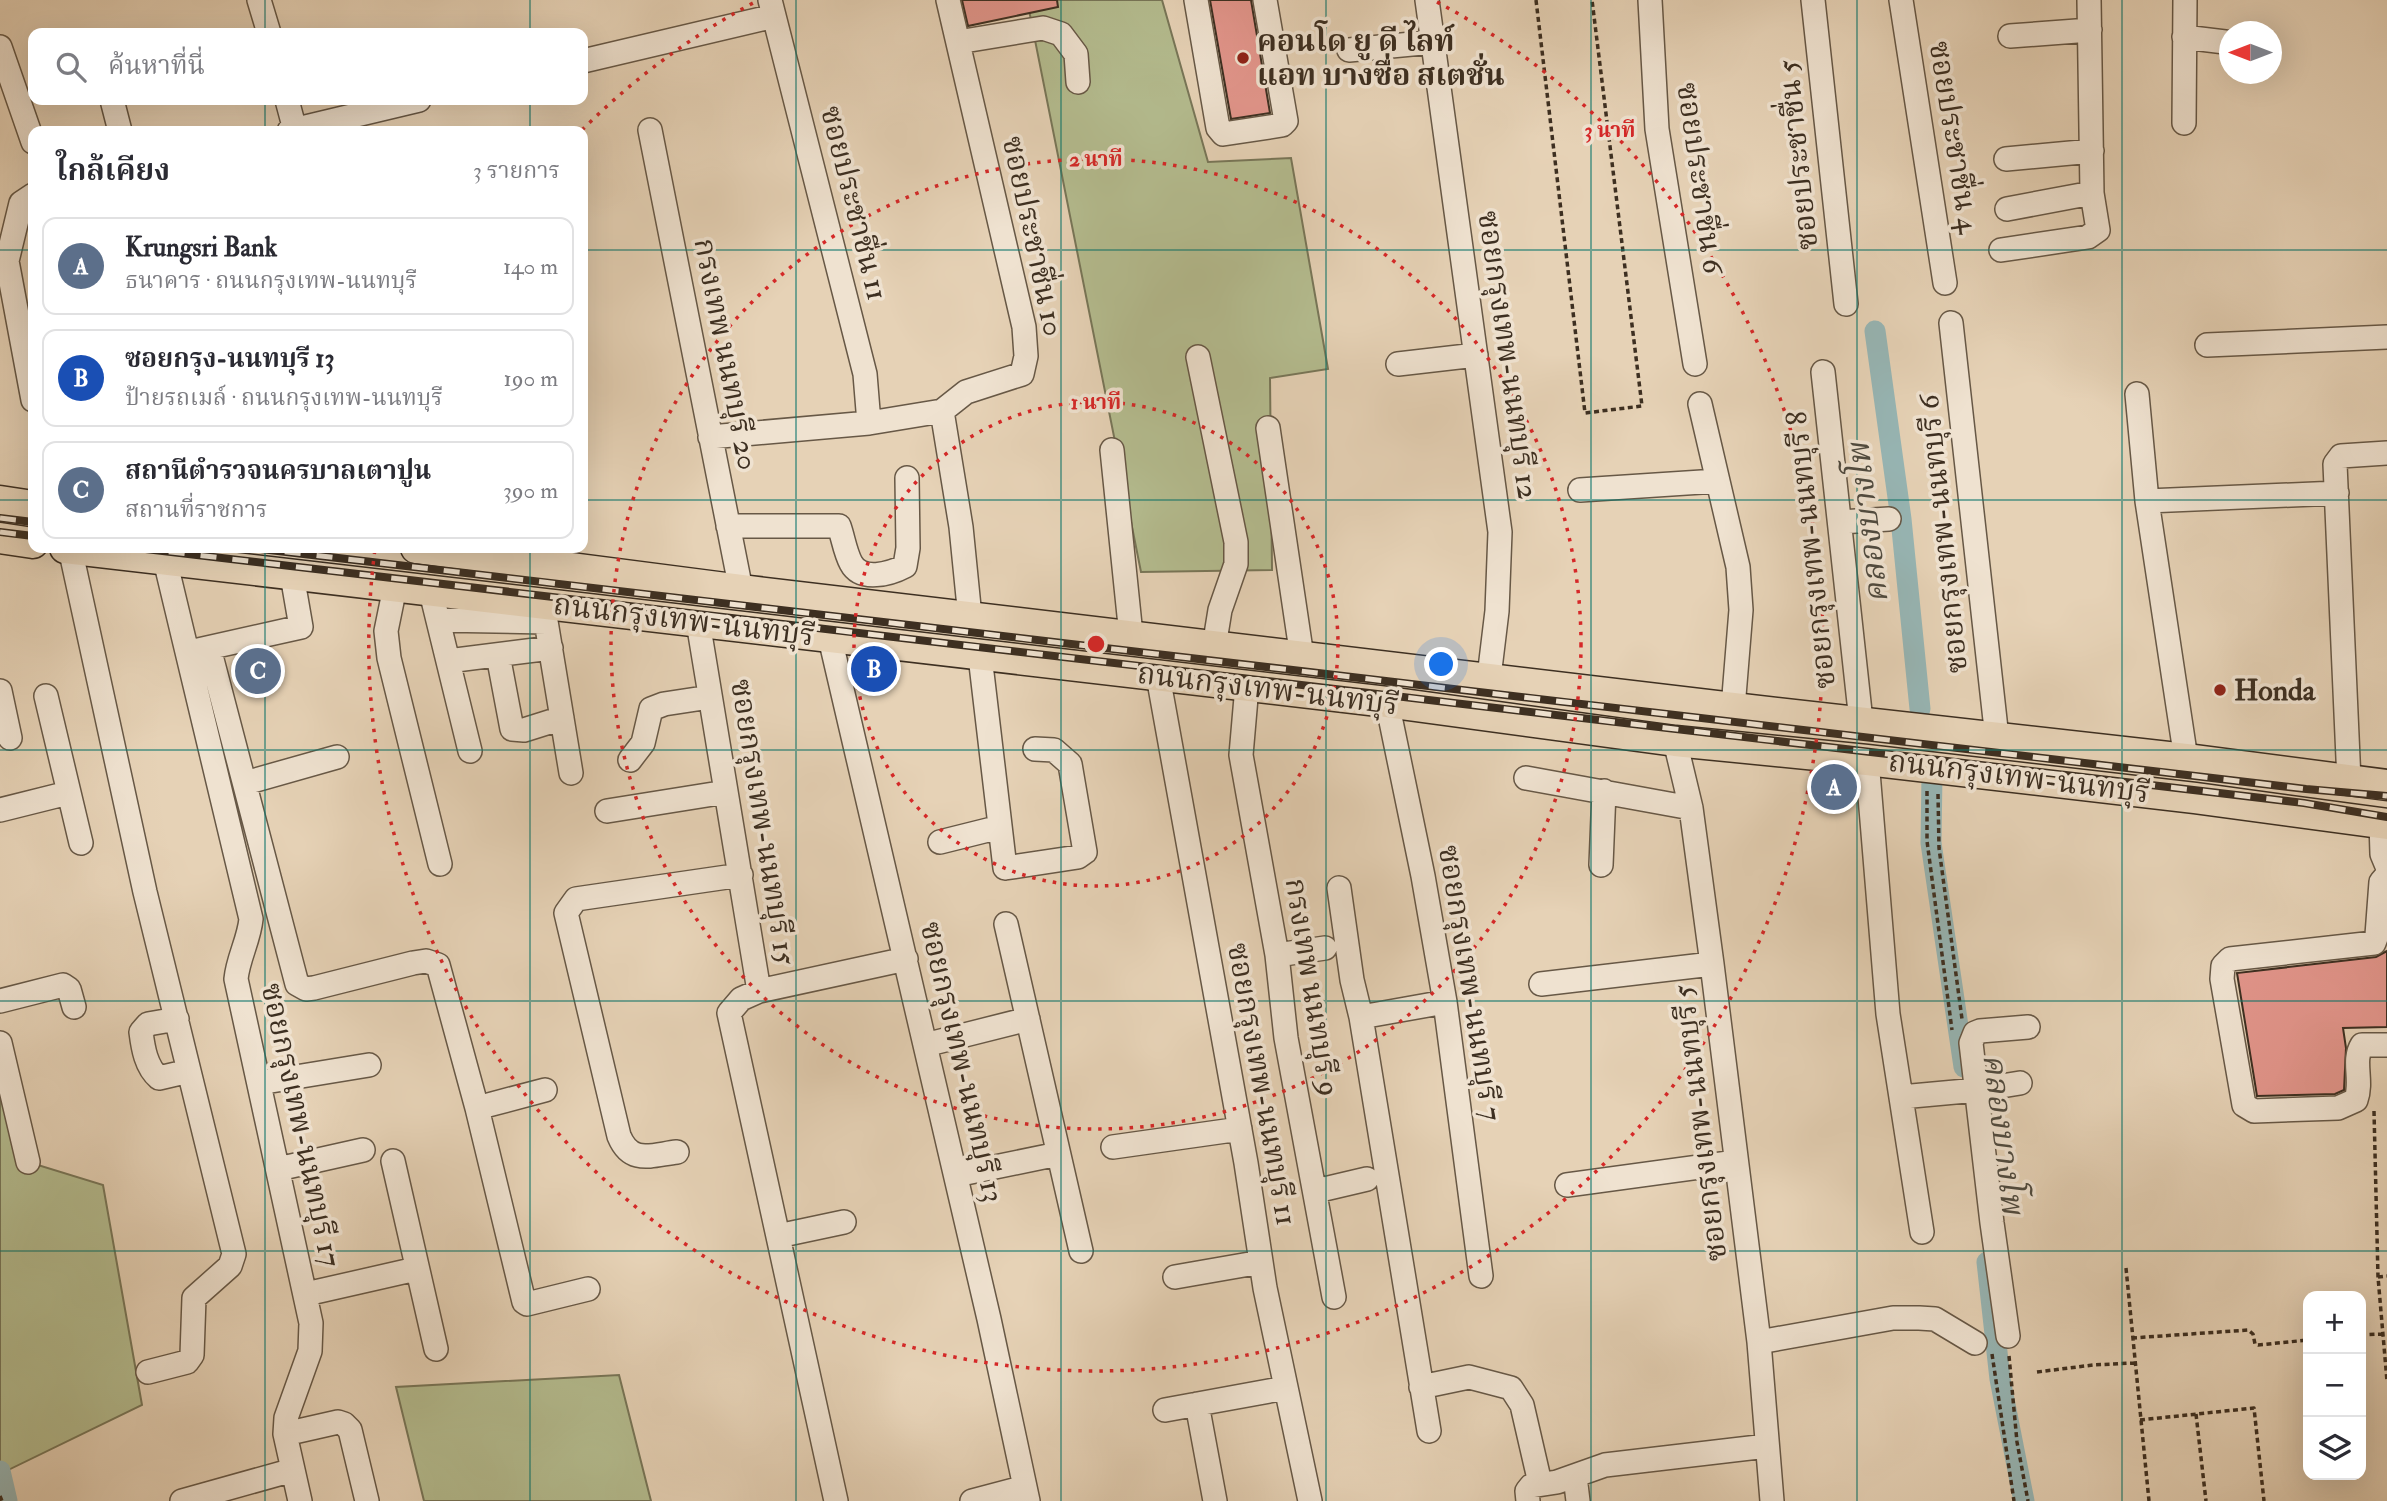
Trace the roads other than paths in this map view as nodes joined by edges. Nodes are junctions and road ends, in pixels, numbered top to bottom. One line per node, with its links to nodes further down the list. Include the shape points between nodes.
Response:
1 (259, 0): 12 (street)
2 (948, 0): 17 (street, ซอยประชาชื่น 10)
3 (1196, 0): 4 (street, via 1218,128 1223,134 1286,121)
4 (1265, 0)
5 (1427, 0): 18 (street, ซอยกรุงเทพ-นนทบุรี 12)
6 (1650, 0): 47 (street, ซอยประชาชื่น 6, via 1657,129)
7 (1813, 0): 40 (street, ซอยประชาชื่น 5)
8 (1901, 0): 39 (street, ซอยประชาชื่น 4)
9 (2089, 0): 13 (street)
10 (2185, 0): 15 (street)
11 (772, 8): 21 (street); 53 (street, ซอยประชาชื่น 11, via 865,374)
12 (267, 28)
13 (2090, 30): 14 (street); 32 (street)
14 (2010, 36)
15 (2184, 37): 16 (street); 26 (street)
16 (2219, 41)
17 (958, 42): 22 (street, via 1043,28 1060,34 1076,54); 52 (street, ซอยประชาชื่น 10, via 1024,327 1026,356 1022,374 966,392)
18 (1433, 42): 20 (street); 44 (street, ซอยกรุงเทพ-นนทบุรี 12)
19 (0, 47): 30 (street)
20 (1349, 50)
21 (588, 60)
22 (1078, 82)
23 (114, 105): 27 (street)
24 (288, 105): 28 (street)
25 (398, 105): 29 (street)
26 (2184, 123)
27 (119, 126)
28 (291, 126)
29 (309, 126)
30 (28, 128)
31 (650, 130): 55 (street, กรงเทพ นนทบุรี 20)
32 (2092, 151): 33 (street); 34 (street)
33 (2006, 159)
34 (2092, 193): 36 (street); 37 (street, via 2095,233)
35 (28, 198): 38 (street, via 20,203)
36 (2007, 209)
37 (2001, 250)
38 (5, 282): 49 (street)
39 (1945, 283)
40 (1846, 304)
41 (1951, 323): 102 (street, ซอยกรุงเทพ-นนทบุรี 6)
42 (2387, 337): 43 (street)
43 (2207, 345)
44 (1476, 355): 46 (street); 92 (street, ซอยกรุงเทพ-นนทบุรี 12, via 1500,532)
45 (1198, 357): 84 (street, via 1236,542 1236,564 1220,610)
46 (1398, 364)
47 (1695, 364)
48 (1823, 372): 66 (street, ซอยกรุงเทพ-นนทบุรี 8)
49 (28, 379)
50 (2137, 394): 63 (street)
51 (1700, 404): 59 (street)
52 (942, 411): 53 (street, ซอยประชาชื่น 10); 80 (street)
53 (869, 423): 55 (street, ซอยประชาชื่น 10)
54 (1268, 428): 89 (street)
55 (710, 438): 67 (street, กรงเทพ นนทบุรี 20)
56 (1112, 450): 82 (street)
57 (2387, 453): 61 (street, via 2337,459)
58 (907, 478): 67 (street, via 905,566 890,574 863,574 851,565 839,526)
59 (1717, 481): 60 (street); 98 (street, via 1741,599)
60 (1580, 489)
61 (2337, 493): 63 (street); 112 (street)
62 (0, 501): 64 (main road)
63 (2147, 501): 108 (street)
64 (28, 505)
65 (1889, 519): 66 (street)
66 (1840, 522): 100 (street, ซอยกรุงเทพ-นนทบุรี 8)
67 (729, 526): 76 (street, กรงเทพ นนทบุรี 20)
68 (0, 538): 69 (main road)
69 (28, 542)
70 (68, 553): 142 (street)
71 (496, 553): 73 (main road, ถนนกรุงเทพ-นนทบุรี)
72 (165, 554): 74 (main road, ถนนกรุงเทพ-นนทบุรี); 86 (street, ซอยกรุงเทพ-นนทบุรี 17)
73 (544, 556): 76 (main road, ถนนกรุงเทพ-นนทบุรี)
74 (292, 575): 75 (main road, ถนนกรุงเทพ-นนทบุรี); 86 (street, via 301,627)
75 (395, 587): 78 (main road, ถนนกรุงเทพ-นนทบุรี); 125 (street, via 386,631 389,658)
76 (741, 590): 77 (main road, ถนนกรุงเทพ-นนทบุรี)
77 (832, 601): 80 (main road, ถนนกรุงเทพ-นนทบุรี); 83 (main road)
78 (435, 606): 79 (main road, ถนนกรุงเทพ-นนทบุรี); 90 (street)
79 (545, 613): 81 (main road, ถนนกรุงเทพ-นนทบุรี); 85 (street)
80 (970, 617): 82 (main road, ถนนกรุงเทพ-นนทบุรี)
81 (698, 622): 83 (main road, ถนนกรุงเทพ-นนทบุรี); 96 (street, ซอยกรุงเทพ-นนทบุรี 15)
82 (1131, 635): 84 (main road, ถนนกรุงเทพ-นนทบุรี)
83 (830, 638): 88 (main road, ถนนกรุงเทพ-นนทบุรี); 134 (street, ซอยกรุงเทพ-นนทบุรี 13)
84 (1214, 647): 89 (main road, ถนนกรุงเทพ-นนทบุรี)
85 (551, 648): 87 (street); 99 (street)
86 (198, 650): 113 (street); 150 (street, ซอยกรุงเทพ-นนทบุรี 17, via 251,919 236,979)
87 (498, 654): 90 (street); 99 (street, via 512,729 524,730)
88 (980, 656): 91 (main road, ถนนกรุงเทพ-นนทบุรี); 122 (street)
89 (1302, 656): 92 (main road, ถนนกรุงเทพ-นนทบุรี)
90 (448, 661): 105 (street)
91 (1158, 676): 93 (main road, ถนนกรุงเทพ-นนทบุรี); 156 (street, ซอยกรุงเทพ-นนทบุรี 11)
92 (1489, 677): 98 (main road, ถนนกรุงเทพ-นนทบุรี)
93 (1247, 686): 97 (main road, ถนนกรุงเทพ-นนทบุรี); 133 (street, กรงเทพ นนทบุรี 9, via 1241,755)
94 (0, 691): 101 (street)
95 (46, 696): 117 (street)
96 (710, 697): 109 (street, via 651,709 643,743); 116 (street, ซอยกรุงเทพ-นนทบุรี 15)
97 (1387, 702): 103 (main road, ถนนกรุงเทพ-นนทบุรี); 139 (street, ซอยกรุงเทพ-นนทบุรี 7)
98 (1733, 708): 100 (main road, ถนนกรุงเทพ-นนทบุรี)
99 (562, 718): 110 (street)
100 (1861, 721): 102 (main road, ถนนกรุงเทพ-นนทบุรี); 107 (main road)
101 (10, 738)
102 (1997, 738): 108 (main road, ถนนกรุงเทพ-นนทบุรี)
103 (1675, 741): 107 (main road, ถนนกรุงเทพ-นนทบุรี); 118 (street, ซอยกรุงเทพ-นนทบุรี 5)
104 (1035, 749): 122 (street, via 1054,750 1070,764 1085,852 1078,857 1004,868)
105 (470, 751)
106 (337, 757): 113 (street)
107 (1860, 759): 121 (main road, ถนนกรุงเทพ-นนทบุรี); 154 (street)
108 (2186, 759): 112 (main road, ถนนกรุงเทพ-นนทบุรี)
109 (630, 760)
110 (571, 773)
111 (1526, 778): 115 (street)
112 (2349, 781): 114 (main road, ถนนกรุงเทพ-นนทบุรี)
113 (245, 783): 155 (street, via 297,984 314,988 412,963 438,965)
114 (2387, 785)
115 (1604, 791): 118 (street); 126 (street)
116 (726, 792): 120 (street); 128 (street, ซอยกรุงเทพ-นนทบุรี 15)
117 (68, 793): 119 (street); 124 (street)
118 (1691, 808): 135 (street, ซอยกรุงเทพ-นนทบุรี 5)
119 (0, 810)
120 (607, 811)
121 (2384, 824): 127 (street, via 2382,854)
122 (1000, 827): 123 (street)
123 (940, 842)
124 (80, 843)
125 (440, 864)
126 (1601, 865)
127 (2387, 866)
128 (741, 875): 137 (street, ซอยกรุงเทพ-นนทบุรี 15); 159 (street, via 576,899 566,913 624,1149 635,1156)
129 (2387, 875): 147 (street, via 2381,882 2374,943 2231,959 2223,966 2222,979 2244,1105 2254,1111 2338,1108 2356,1100 2360,1088 2357,1053 2362,1045)
130 (1339, 888): 141 (street)
131 (1006, 924): 143 (street)
132 (1325, 948): 133 (street)
133 (1277, 955): 168 (street, กรงเทพ นนทบุรี 9, via 1286,1038)
134 (906, 959): 137 (street); 146 (street, ซอยกรุงเทพ-นนทบุรี 13)
135 (1713, 964): 136 (street); 163 (street, ซอยกรุงเทพ-นนทบุรี 5)
136 (1541, 984)
137 (759, 991): 171 (street, via 741,999 730,1013)
138 (0, 1001): 140 (street, via 63,985 69,989)
139 (1445, 1002): 141 (street); 175 (street, ซอยกรุงเทพ-นนทบุรี 7)
140 (74, 1007)
141 (1361, 1017): 185 (street)
142 (177, 1019): 149 (street); 149 (street, via 148,1024 141,1032 143,1045 159,1078)
143 (1028, 1019): 146 (street); 160 (street)
144 (2028, 1027): 153 (street, via 1975,1033)
145 (0, 1043): 162 (street)
146 (926, 1045): 165 (street, ซอยกรุงเทพ-นนทบุรี 13)
147 (2387, 1045)
148 (369, 1065): 150 (street)
149 (189, 1071): 184 (street, via 234,1254 230,1266 194,1298 192,1355 187,1362)
150 (259, 1083): 164 (street, ซอยกรุงเทพ-นนทบุรี 17)
151 (2020, 1083): 153 (street)
152 (545, 1090): 155 (street)
153 (1971, 1090): 154 (street); 180 (street)
154 (1901, 1097): 170 (street)
155 (477, 1108): 177 (street, via 524,1302 540,1303)
156 (1240, 1129): 157 (street); 173 (street, ซอยกรุงเทพ-นนทบุรี 11)
157 (1113, 1147)
158 (363, 1150): 164 (street)
159 (677, 1152)
160 (1059, 1154): 165 (street); 172 (street)
161 (393, 1161): 174 (street)
162 (28, 1162)
163 (1736, 1162): 167 (street); 181 (street, ซอยกรุงเทพ-นนทบุรี 5)
164 (278, 1169): 178 (street, ซอยกรุงเทพ-นนทบุรี 17)
165 (956, 1175): 195 (street, ซอยกรุงเทพ-นนทบุรี 13)
166 (1367, 1179): 168 (street)
167 (1567, 1185)
168 (1316, 1191): 179 (street, กรงเทพ นนทบุรี 9)
169 (844, 1222): 171 (street)
170 (1922, 1233)
171 (778, 1236): 199 (street)
172 (1081, 1251)
173 (1261, 1262): 176 (street); 186 (street, ซอยกรุงเทพ-นนทบุรี 11)
174 (416, 1269): 178 (street); 183 (street)
175 (1481, 1276)
176 (1175, 1277)
177 (589, 1289)
178 (306, 1294): 190 (street, ซอยกรุงเทพ-นนทบุรี 17, via 310,1351 289,1407)
179 (1334, 1297)
180 (2008, 1336)
181 (1759, 1342): 182 (street, via 1894,1318 1919,1318 1935,1319); 191 (street, ซอยกรุงเทพ-นนทบุรี 5)
182 (1975, 1343)
183 (436, 1349)
184 (148, 1372)
185 (1421, 1387): 189 (street); 194 (street, via 1469,1377 1511,1388 1521,1405)
186 (1286, 1388): 187 (street); 202 (street, ซอยกรุงเทพ-นนทบุรี 11)
187 (1196, 1404): 188 (street); 201 (street)
188 (1165, 1410)
189 (1429, 1430)
190 (285, 1434): 192 (street, ซอยกรุงเทพ-นนทบุรี 17); 198 (street, via 344,1424 350,1430)
191 (1767, 1446): 193 (street, via 1605,1465); 204 (street, ซอยกรุงเทพ-นนทบุรี 5)
192 (293, 1470): 196 (street); 197 (street, ซอยกรุงเทพ-นนทบุรี 17)
193 (1575, 1476): 194 (street); 203 (street)
194 (1534, 1492)
195 (1027, 1494): 200 (street)
196 (182, 1501)
197 (300, 1501)
198 (367, 1501)
199 (836, 1501)
200 (972, 1501)
201 (1215, 1501)
202 (1310, 1501)
203 (1578, 1501)
204 (1772, 1501)

